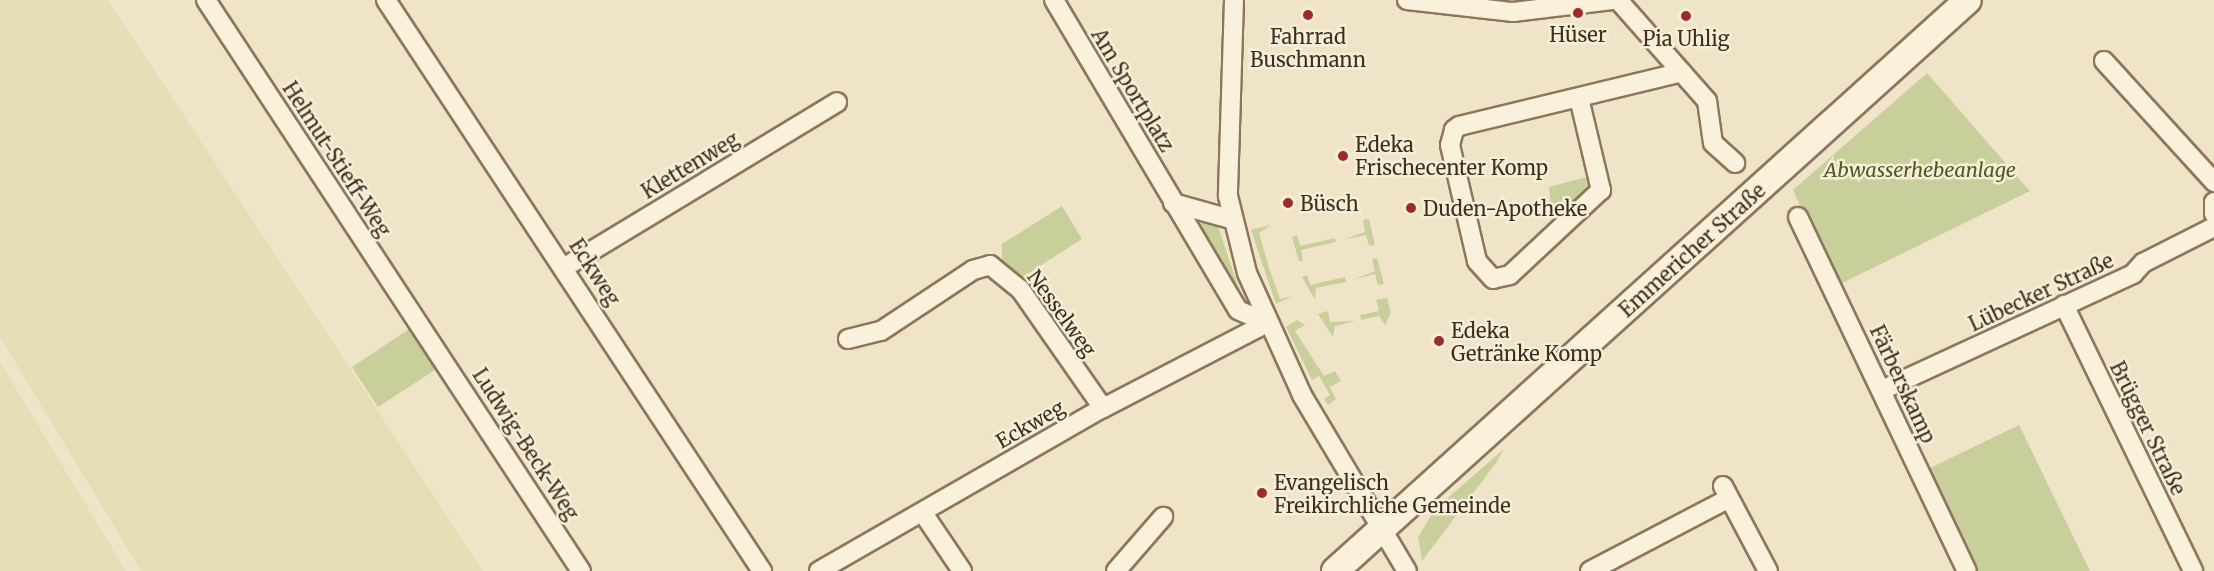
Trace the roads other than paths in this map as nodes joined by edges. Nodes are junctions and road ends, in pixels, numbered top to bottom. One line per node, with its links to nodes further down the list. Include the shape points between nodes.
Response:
1 (206, 0): 24 (street, Helmut-Stieff-Weg)
2 (386, 0): 20 (street, Eckweg)
3 (1054, 0): 15 (street, Am Sportplatz)
4 (1234, 0): 18 (street, via 1227,104 1228,196)
5 (1407, 0): 6 (street, via 1513,12)
6 (1616, 0): 9 (street)
7 (1968, 0): 29 (main road, Emmericher Straße)
8 (2104, 61): 13 (street)
9 (1682, 72): 10 (street); 12 (street, via 1707,101 1713,143)
10 (1579, 98): 10 (street, via 1459,126 1450,137 1477,261 1493,279 1510,275 1602,190)
11 (837, 102): 20 (street, Klettenweg)
12 (1735, 163)
13 (2214, 182)
14 (2214, 202): 16 (street)
15 (1173, 203): 18 (street); 22 (street, Am Sportplatz, via 1238,310)
16 (2214, 214)
17 (1798, 217): 25 (street, Färberskamp)
18 (1234, 220): 22 (street)
19 (2214, 228): 21 (street, Lübecker Straße)
20 (565, 267): 32 (street, Eckweg)
21 (2064, 305): 25 (street, Lübecker Straße); 41 (street, Brügger Straße)
22 (1267, 323): 26 (street, Eckweg); 29 (street, via 1307,405)
23 (848, 339): 26 (street, Nesselweg, via 881,331 973,270 990,265 1020,289)
24 (434, 341): 31 (street, Ludwig-Beck-Weg)
25 (1882, 390): 40 (street, Färberskamp)
26 (1103, 408): 27 (street, Eckweg)
27 (923, 513): 33 (street, Eckweg); 34 (street)
28 (1163, 517): 35 (street)
29 (1382, 528): 36 (main road, Emmericher Straße); 37 (street)
30 (1615, 567): 38 (street); 39 (street, via 1725,493)
31 (581, 571)
32 (762, 571)
33 (819, 571)
34 (962, 571)
35 (1116, 571)
36 (1335, 571)
37 (1407, 571)
38 (1590, 571)
39 (1768, 571)
40 (1967, 571)
41 (2193, 571)

